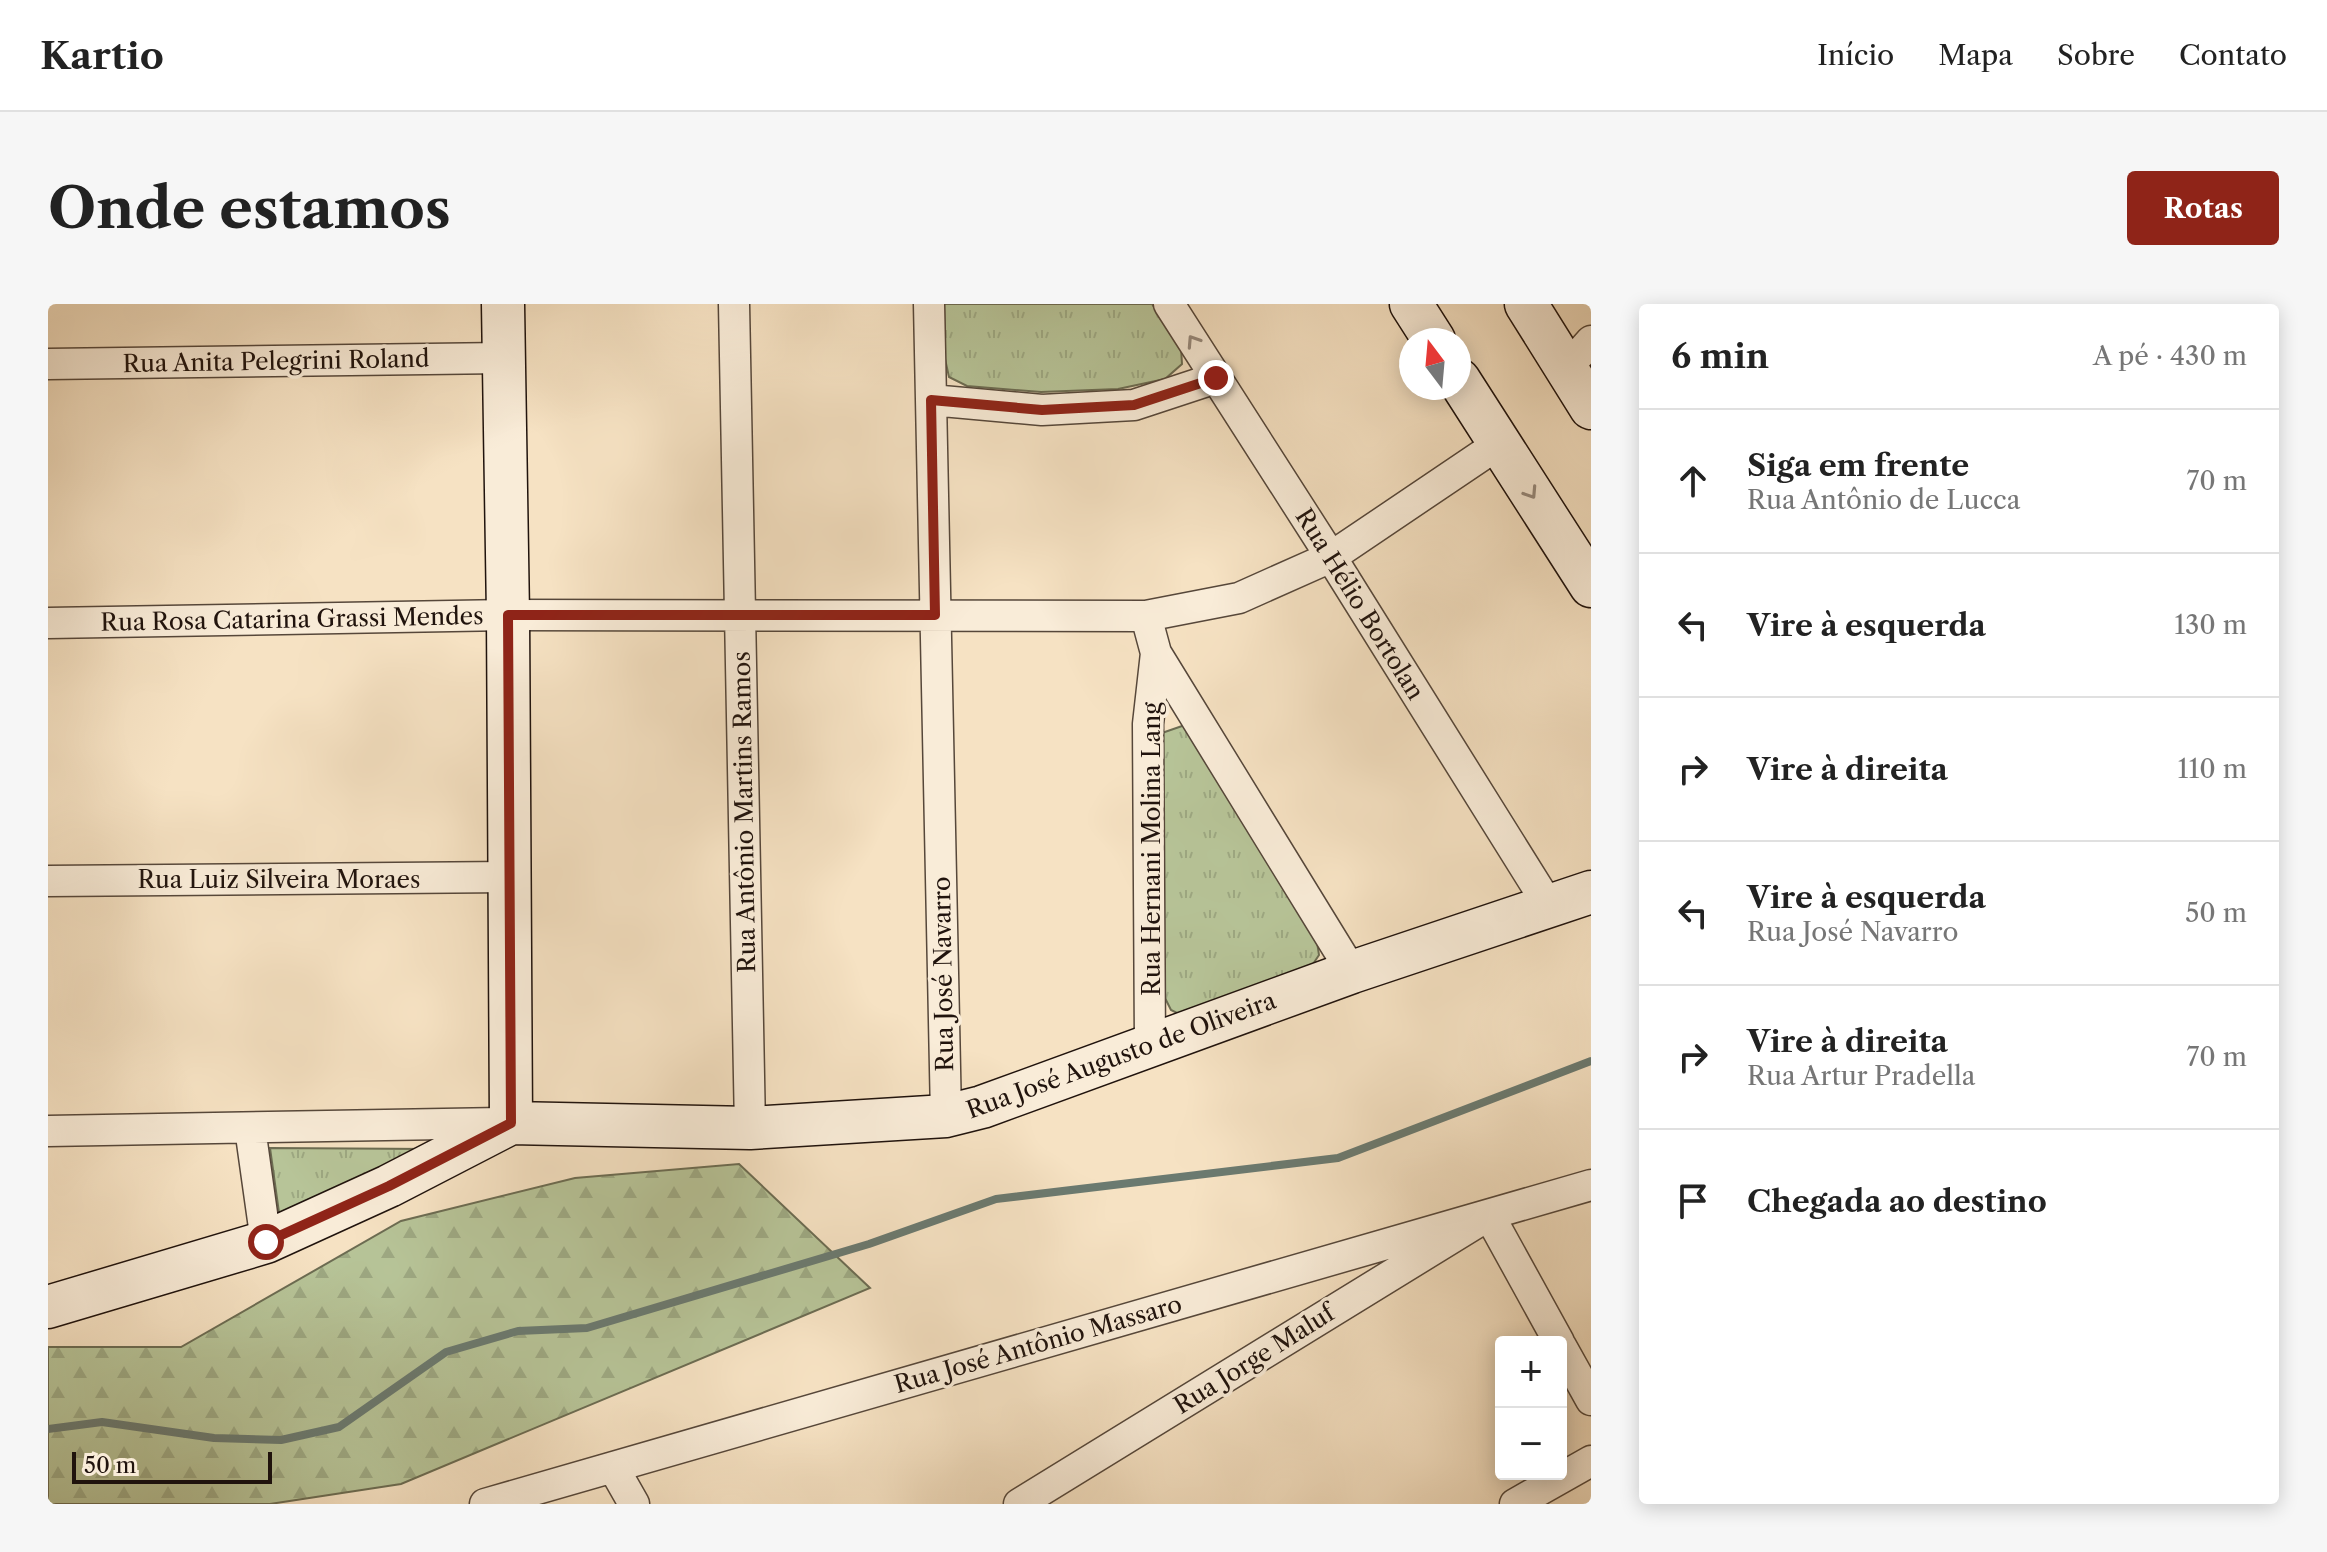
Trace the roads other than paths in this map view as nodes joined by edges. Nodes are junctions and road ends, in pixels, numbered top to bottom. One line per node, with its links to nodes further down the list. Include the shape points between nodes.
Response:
1 (503, 304): 9 (street)
2 (734, 304): 19 (street, Rua Antônio Martins Ramos)
3 (929, 304): 13 (street, Rua José Navarro)
4 (1169, 304): 11 (street, Rua Hélio Bortolan, one-way to 4)
5 (1411, 304): 7 (street)
6 (1526, 304): 8 (street)
7 (1426, 328)
8 (1579, 355): 14 (street)
9 (504, 358): 10 (street, Rua Anita Pelegrini Roland); 18 (street)
10 (48, 364)
11 (1216, 378): 13 (street, via 1134,405 1042,410); 16 (street, Rua Hélio Bortolan)
12 (1471, 398): 15 (street)
13 (931, 400): 20 (street, Rua José Navarro)
14 (1591, 408)
15 (1500, 443): 16 (street, Rua Rosa Catarina Grassi Mendes); 17 (street, one-way to 17)
16 (1331, 557): 21 (street, Rua Rosa Catarina Grassi Mendes, via 1239,598); 27 (street, Rua Hélio Bortolan)
17 (1591, 586)
18 (508, 615): 19 (street, Rua Rosa Catarina Grassi Mendes); 22 (street, Rua Rosa Catarina Grassi Mendes); 24 (street)
19 (740, 615): 20 (street, Rua Rosa Catarina Grassi Mendes); 33 (street, Rua Antônio Martins Ramos)
20 (935, 615): 21 (street, Rua Rosa Catarina Grassi Mendes); 30 (street, Rua José Navarro)
21 (1146, 616): 23 (street, Rua Hernani Molina Lang)
22 (48, 623)
23 (1156, 653): 28 (street, Rua Hernani Molina Lang); 29 (street, Rua Hernani Molina Lang, via 1148,724)
24 (509, 877): 25 (street, Rua Luiz Silveira Moraes); 31 (street)
25 (48, 881)
26 (1591, 892): 27 (street, Rua José Augusto de Oliveira)
27 (1549, 906): 28 (street, Rua José Augusto de Oliveira)
28 (1352, 972): 29 (street, Rua José Augusto de Oliveira)
29 (1150, 1046): 30 (street, Rua José Augusto de Oliveira)
30 (946, 1116): 33 (street, Rua José Augusto de Oliveira)
31 (511, 1123): 32 (street, Rua José Augusto de Oliveira); 33 (street, Rua José Augusto de Oliveira); 37 (street)
32 (250, 1128): 34 (street, Rua José Augusto de Oliveira); 37 (street)
33 (750, 1128)
34 (48, 1131)
35 (1591, 1185): 36 (street, Rua José Antônio Massaro)
36 (1489, 1215): 39 (street); 43 (street, Rua José Antônio Massaro); 46 (street, Rua Jorge Maluf)
37 (266, 1242): 38 (street)
38 (48, 1307)
39 (1556, 1336)
40 (1567, 1357): 41 (street)
41 (1591, 1400)
42 (1591, 1461): 47 (street)
43 (613, 1467): 44 (street, Rua José Antônio Massaro); 45 (street)
44 (485, 1504)
45 (634, 1504)
46 (1019, 1504)
47 (1515, 1504)

